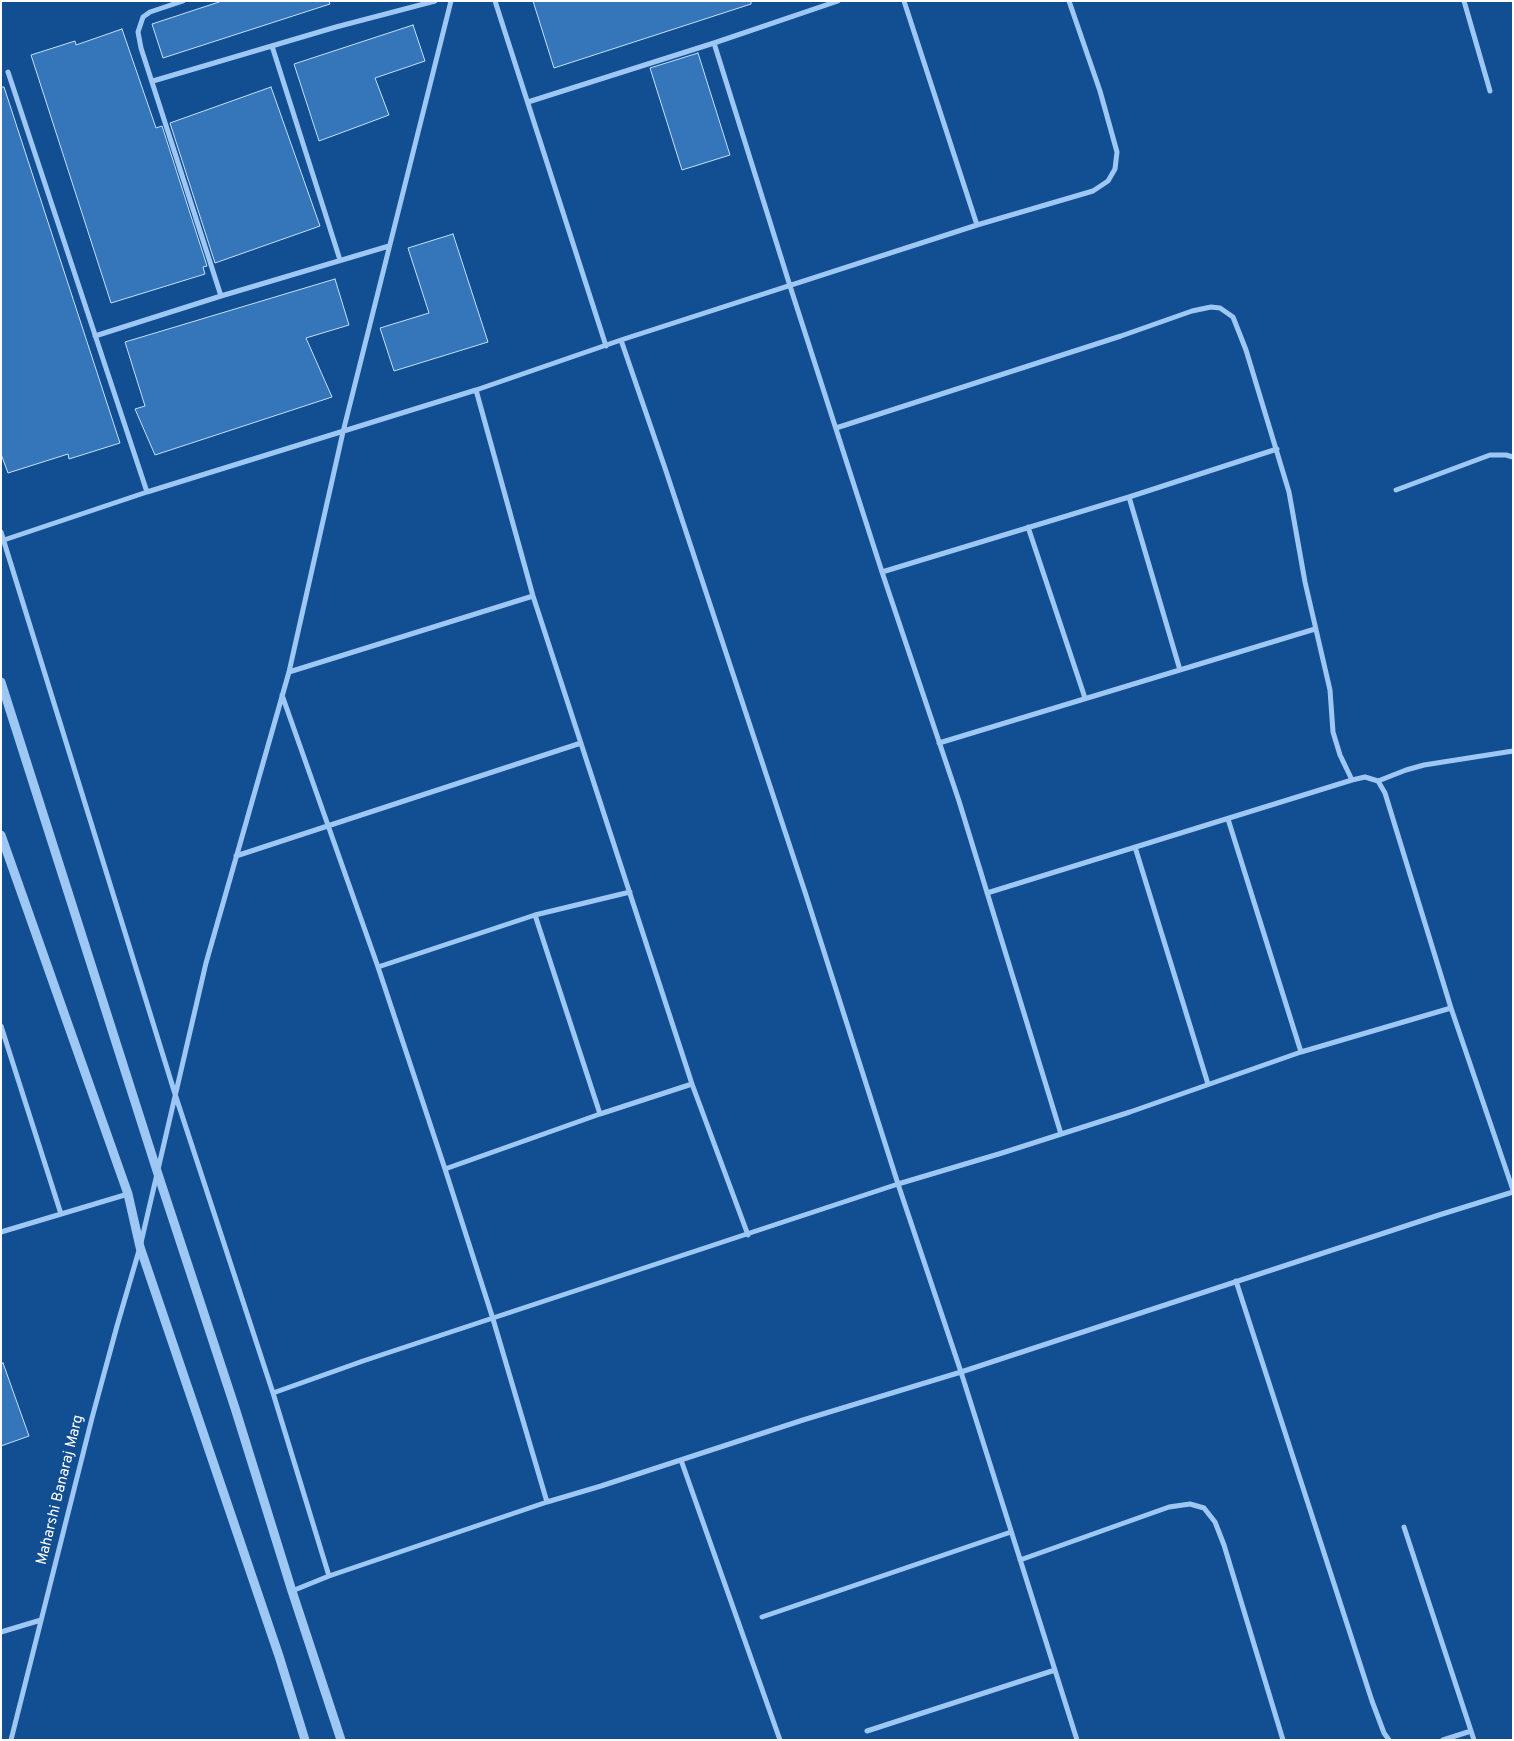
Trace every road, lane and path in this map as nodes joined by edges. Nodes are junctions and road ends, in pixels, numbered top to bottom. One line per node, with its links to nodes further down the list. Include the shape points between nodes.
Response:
1 (183, 1): 12 (street, via 150,12 140,23 141,48)
2 (435, 1): 10 (street)
3 (451, 1): 16 (street, Maharshi Banaraj Marg)
4 (495, 1): 14 (street)
5 (838, 1): 9 (street)
6 (904, 1): 15 (street)
7 (1069, 1): 15 (street, via 1117,152 1115,169 1108,181 1094,191)
8 (1464, 1): 13 (street)
9 (714, 43): 14 (street); 18 (street)
10 (272, 46): 12 (street); 17 (street)
11 (8, 72): 20 (street)
12 (153, 81): 19 (street)
13 (1490, 90)
14 (528, 102): 22 (street)
15 (977, 225): 18 (street)
16 (388, 246): 17 (street); 25 (street, Maharshi Banaraj Marg)
17 (340, 260): 19 (street)
18 (790, 286): 21 (street); 24 (street)
19 (221, 296): 20 (street)
20 (95, 336): 29 (street)
21 (621, 340): 22 (street); 66 (street, via 805,892)
22 (606, 346): 23 (street)
23 (476, 390): 25 (street); 35 (street)
24 (836, 428): 26 (street, via 1211,307 1220,308 1232,316); 34 (street)
25 (343, 432): 29 (street); 38 (street, Maharshi Banaraj Marg)
26 (1277, 449): 30 (street); 36 (street)
27 (1513, 457): 28 (street, via 1490,455)
28 (1396, 490)
29 (147, 492): 33 (street)
30 (1129, 497): 31 (street); 37 (street)
31 (1028, 527): 34 (street); 41 (street)
32 (1, 532): 33 (street)
33 (3, 540): 61 (street)
34 (882, 572): 43 (street)
35 (533, 596): 38 (street); 42 (street)
36 (1315, 629): 37 (street); 45 (street, via 1330,690 1333,732)
37 (1180, 670): 41 (street)
38 (289, 672): 40 (street, Maharshi Banaraj Marg)
39 (1, 682): 65 (street)
40 (282, 695): 48 (street); 51 (street, Maharshi Banaraj Marg)
41 (1085, 698): 43 (street)
42 (581, 743): 48 (street); 52 (street)
43 (939, 743): 53 (street)
44 (1513, 751): 46 (street, via 1424,766)
45 (1352, 780): 46 (street, via 1365,777); 47 (street)
46 (1378, 781): 56 (street, via 1385,793)
47 (1228, 819): 50 (street); 58 (street)
48 (328, 826): 51 (street); 55 (street)
49 (1, 835): 68 (street)
50 (1135, 847): 53 (street); 60 (street)
51 (236, 856): 61 (street, Maharshi Banaraj Marg)
52 (630, 892): 54 (street); 59 (street)
53 (987, 893): 63 (street)
54 (535, 915): 55 (street); 62 (street)
55 (378, 967): 64 (street)
56 (1451, 1008): 58 (street); 67 (street)
57 (2, 1030): 69 (street)
58 (1301, 1052): 60 (street)
59 (692, 1084): 62 (street); 71 (street)
60 (1208, 1084): 63 (street)
61 (175, 1094): 65 (street, Maharshi Banaraj Marg); 76 (street)
62 (600, 1114): 64 (street)
63 (1061, 1134): 66 (street)
64 (446, 1169): 74 (street)
65 (157, 1171): 72 (street, Maharshi Banaraj Marg); 83 (street)
66 (898, 1184): 71 (street); 75 (street)
67 (1513, 1191): 73 (street)
68 (128, 1194): 69 (street); 72 (street)
69 (61, 1214): 70 (street)
70 (1, 1232)
71 (748, 1235): 74 (street)
72 (140, 1247): 85 (street, Maharshi Banaraj Marg); 91 (street)
73 (1236, 1281): 75 (street); 96 (street, via 1372,1701)
74 (493, 1319): 76 (street); 78 (street)
75 (960, 1372): 77 (street); 80 (street)
76 (273, 1394): 82 (street)
77 (681, 1460): 78 (street); 93 (street)
78 (547, 1502): 82 (street)
79 (1404, 1527): 89 (street)
80 (1011, 1532): 81 (street); 84 (street)
81 (1020, 1560): 87 (street); 95 (street, via 1169,1507 1190,1504 1204,1508 1215,1522 1224,1545)
82 (329, 1576): 83 (street)
83 (292, 1591): 92 (street)
84 (762, 1617)
85 (41, 1620): 86 (street); 90 (street, Maharshi Banaraj Marg)
86 (1, 1632)
87 (1055, 1670): 88 (street); 94 (street)
88 (868, 1731)
89 (1471, 1731): 97 (street); 98 (street)
90 (11, 1740)
91 (305, 1740)
92 (341, 1740)
93 (780, 1740)
94 (1077, 1740)
95 (1283, 1740)
96 (1389, 1740)
97 (1444, 1740)
98 (1474, 1740)

